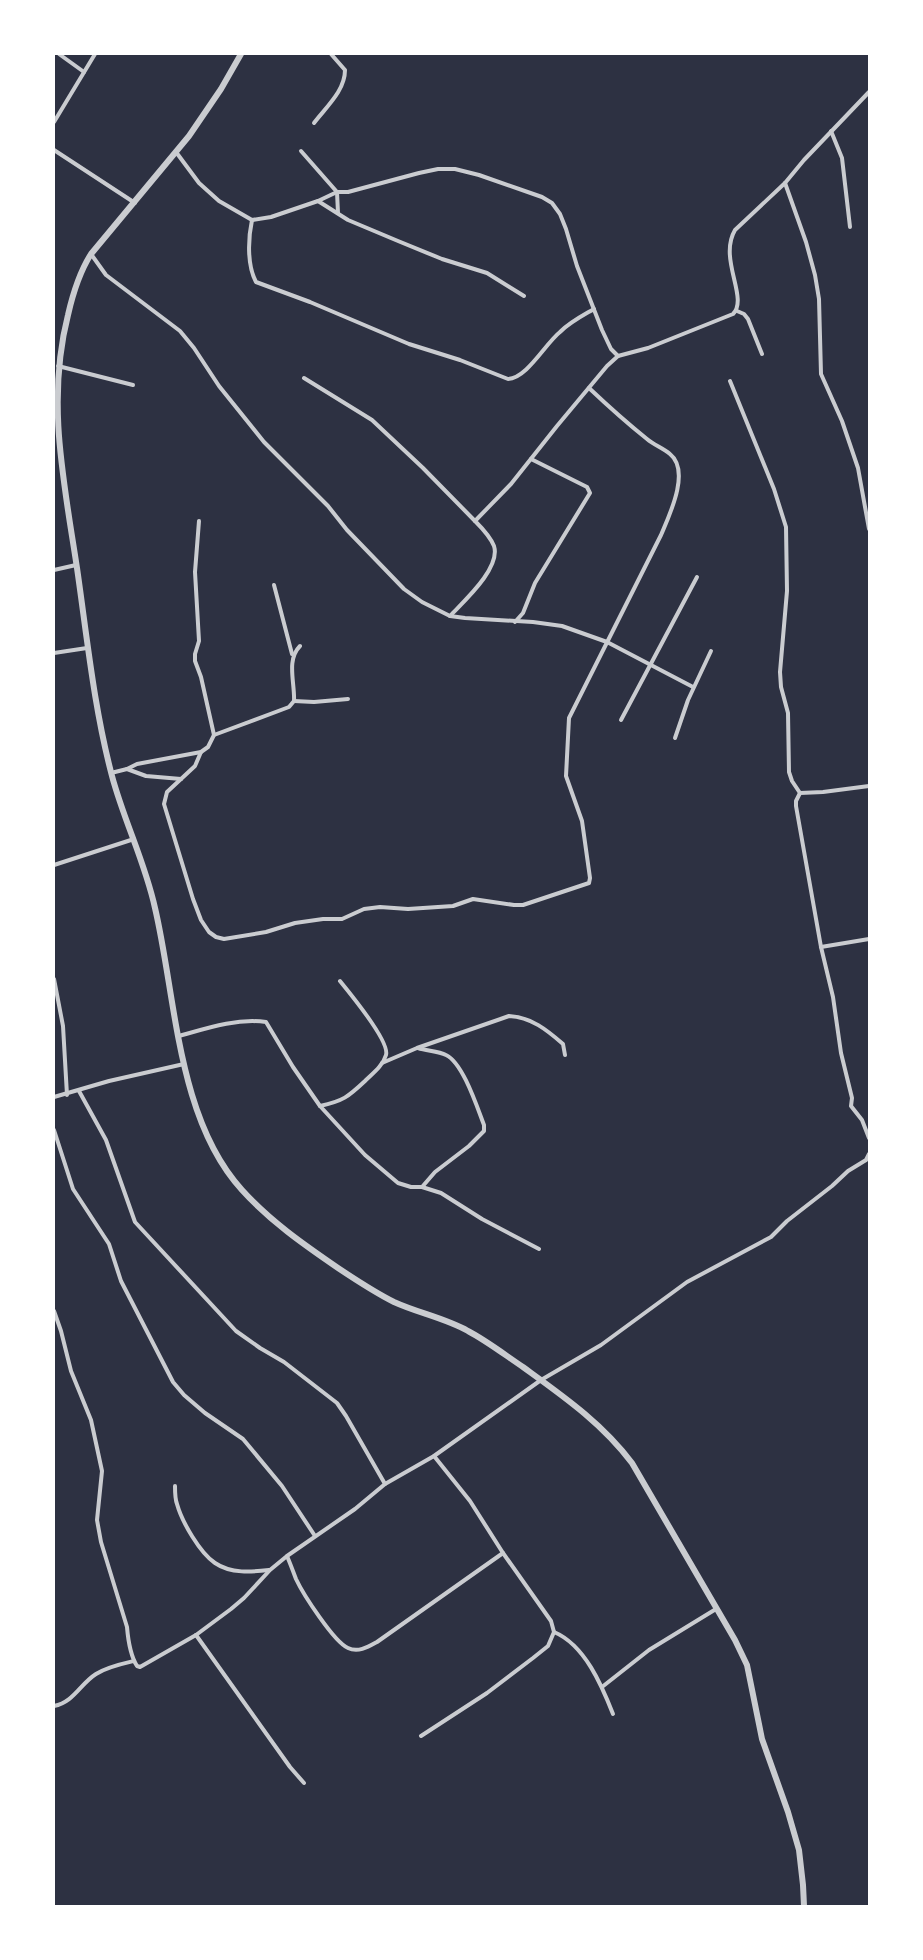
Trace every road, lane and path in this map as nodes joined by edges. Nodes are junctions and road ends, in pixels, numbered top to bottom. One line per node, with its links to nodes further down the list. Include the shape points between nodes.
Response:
1 (59, 54): 5 (street)
2 (95, 54): 5 (street)
3 (242, 54): 12 (street, via 221,89)
4 (331, 54): 8 (street, via 345,70 345,78 342,87)
5 (84, 72): 7 (street)
6 (869, 92): 9 (street)
7 (54, 122)
8 (314, 123)
9 (831, 131): 13 (street); 19 (street, via 842,158)
10 (54, 150): 16 (street)
11 (301, 151): 14 (street)
12 (176, 152): 16 (street); 18 (street, via 199,183 219,201)
13 (785, 183): 23 (street, via 735,230 730,238 730,262 739,304); 34 (street, via 815,275 819,299 821,374 858,468)
14 (337, 192): 15 (street); 17 (street); 22 (street, via 348,192 438,169 455,169 542,197 552,203 560,214)
15 (318, 201): 17 (street); 18 (street, via 271,217)
16 (134, 203): 20 (street)
17 (338, 213): 21 (street, via 348,220 405,244 486,273)
18 (252, 220): 22 (street, via 249,233 250,251 252,275 256,282 403,342 508,379 516,378 526,371 560,332)
19 (850, 227)
20 (92, 254): 26 (street, via 75,286); 39 (street, via 106,275 180,331 219,386 264,442 328,506 404,589 422,602)
21 (524, 296)
22 (594, 309): 25 (street, via 611,349)
23 (737, 311): 24 (street, via 748,319); 25 (street, via 648,348)
24 (762, 354)
25 (618, 356): 30 (street)
26 (58, 366): 29 (street); 35 (street, via 57,427 64,496)
27 (304, 378): 33 (street, via 372,420)
28 (730, 381): 59 (street, via 774,489 786,527 787,584 780,672 788,713 789,772)
29 (133, 385)
30 (589, 388): 31 (street); 41 (street, via 650,442 671,454 678,471 674,504)
31 (531, 459): 33 (street); 40 (street, via 587,487 590,493 535,584 523,613)
32 (199, 521): 52 (street, via 195,572 199,641 195,661)
33 (475, 521): 39 (street, via 494,546 493,564)
34 (869, 529)
35 (76, 565): 36 (street); 43 (street)
36 (54, 570)
37 (696, 577): 47 (street)
38 (274, 585): 46 (street)
39 (450, 616): 40 (street)
40 (516, 622): 41 (street, via 554,624)
41 (607, 642): 47 (street); 57 (street, via 569,718 568,727 566,776 582,821 590,878 585,886 523,905 473,899 453,906 408,909 380,907 364,909 342,918 323,918 295,923 266,932 224,939 216,937 201,920 165,811 167,792)
42 (300, 646): 46 (street, via 294,652)
43 (87, 648): 45 (street); 56 (street)
44 (711, 651): 48 (street)
45 (54, 653)
46 (294, 658): 50 (street)
47 (649, 665): 48 (street); 51 (street)
48 (693, 687): 53 (street)
49 (348, 699): 50 (street)
50 (294, 701): 52 (street, via 289,707)
51 (621, 720)
52 (214, 735): 54 (street, via 208,747)
53 (676, 738)
54 (201, 752): 55 (street, via 137,764); 57 (street, via 195,766)
55 (127, 769): 56 (street); 57 (street, via 146,776)
56 (111, 773): 60 (street)
57 (181, 779)
58 (869, 786): 59 (street)
59 (800, 793): 63 (street, via 796,801 797,816)
60 (134, 839): 61 (street); 66 (street, via 155,908)
61 (54, 865)
62 (869, 939): 63 (street)
63 (821, 947): 76 (street, via 852,1098 851,1106 862,1120)
64 (54, 979): 72 (street, via 63,1026)
65 (340, 981): 69 (street, via 355,999 385,1046 387,1054)
66 (179, 1036): 70 (street); 74 (street, via 220,1025 255,1020 266,1022 293,1068)
67 (417, 1048): 68 (street, via 500,1018 514,1016 529,1019 548,1032 563,1044); 69 (street); 78 (street, via 446,1055 453,1060 484,1125 484,1131 475,1142 446,1163)
68 (565, 1055)
69 (382, 1063): 74 (street, via 342,1101)
70 (184, 1064): 71 (street, via 109,1081); 81 (street, via 204,1130 217,1155 238,1186 265,1214 294,1239 362,1283 391,1300 468,1331)
71 (79, 1091): 72 (street); 83 (street, via 106,1140 135,1222 236,1331 284,1362 337,1403)
72 (67, 1095): 73 (street)
73 (54, 1097)
74 (320, 1106): 78 (street, via 365,1155 398,1184)
75 (54, 1130): 85 (street, via 73,1189 109,1244 121,1280 173,1382 205,1413 243,1439 282,1486)
76 (869, 1138)
77 (869, 1154): 81 (street, via 866,1160 848,1171 771,1237 687,1282 601,1345)
78 (422, 1187): 79 (street, via 441,1193 482,1219)
79 (539, 1249)
80 (54, 1311): 92 (street, via 71,1371 91,1420 102,1470 97,1520)
81 (541, 1380): 82 (street); 89 (street, via 571,1401 618,1444 632,1463)
82 (434, 1456): 83 (street); 86 (street, via 470,1501)
83 (385, 1484): 85 (street, via 355,1509)
84 (175, 1486): 88 (street, via 176,1504 189,1529 202,1550 216,1563 250,1573)
85 (315, 1536): 87 (street)
86 (503, 1553): 87 (street, via 377,1642 355,1650 347,1648 338,1640 316,1612 296,1580); 90 (street, via 551,1621)
87 (287, 1556): 88 (street)
88 (270, 1570): 91 (street, via 244,1598)
89 (716, 1608): 93 (street, via 649,1650); 98 (street, via 747,1665 762,1739 799,1850)
90 (554, 1632): 93 (street, via 566,1638 585,1660); 96 (street, via 548,1646 533,1658 487,1693)
91 (196, 1635): 92 (street, via 146,1665 137,1666); 97 (street)
92 (134, 1661): 94 (street, via 109,1667 95,1675 64,1704)
93 (602, 1688): 95 (street)
94 (54, 1706)
95 (613, 1714)
96 (421, 1736)
97 (304, 1783)
98 (804, 1906)

